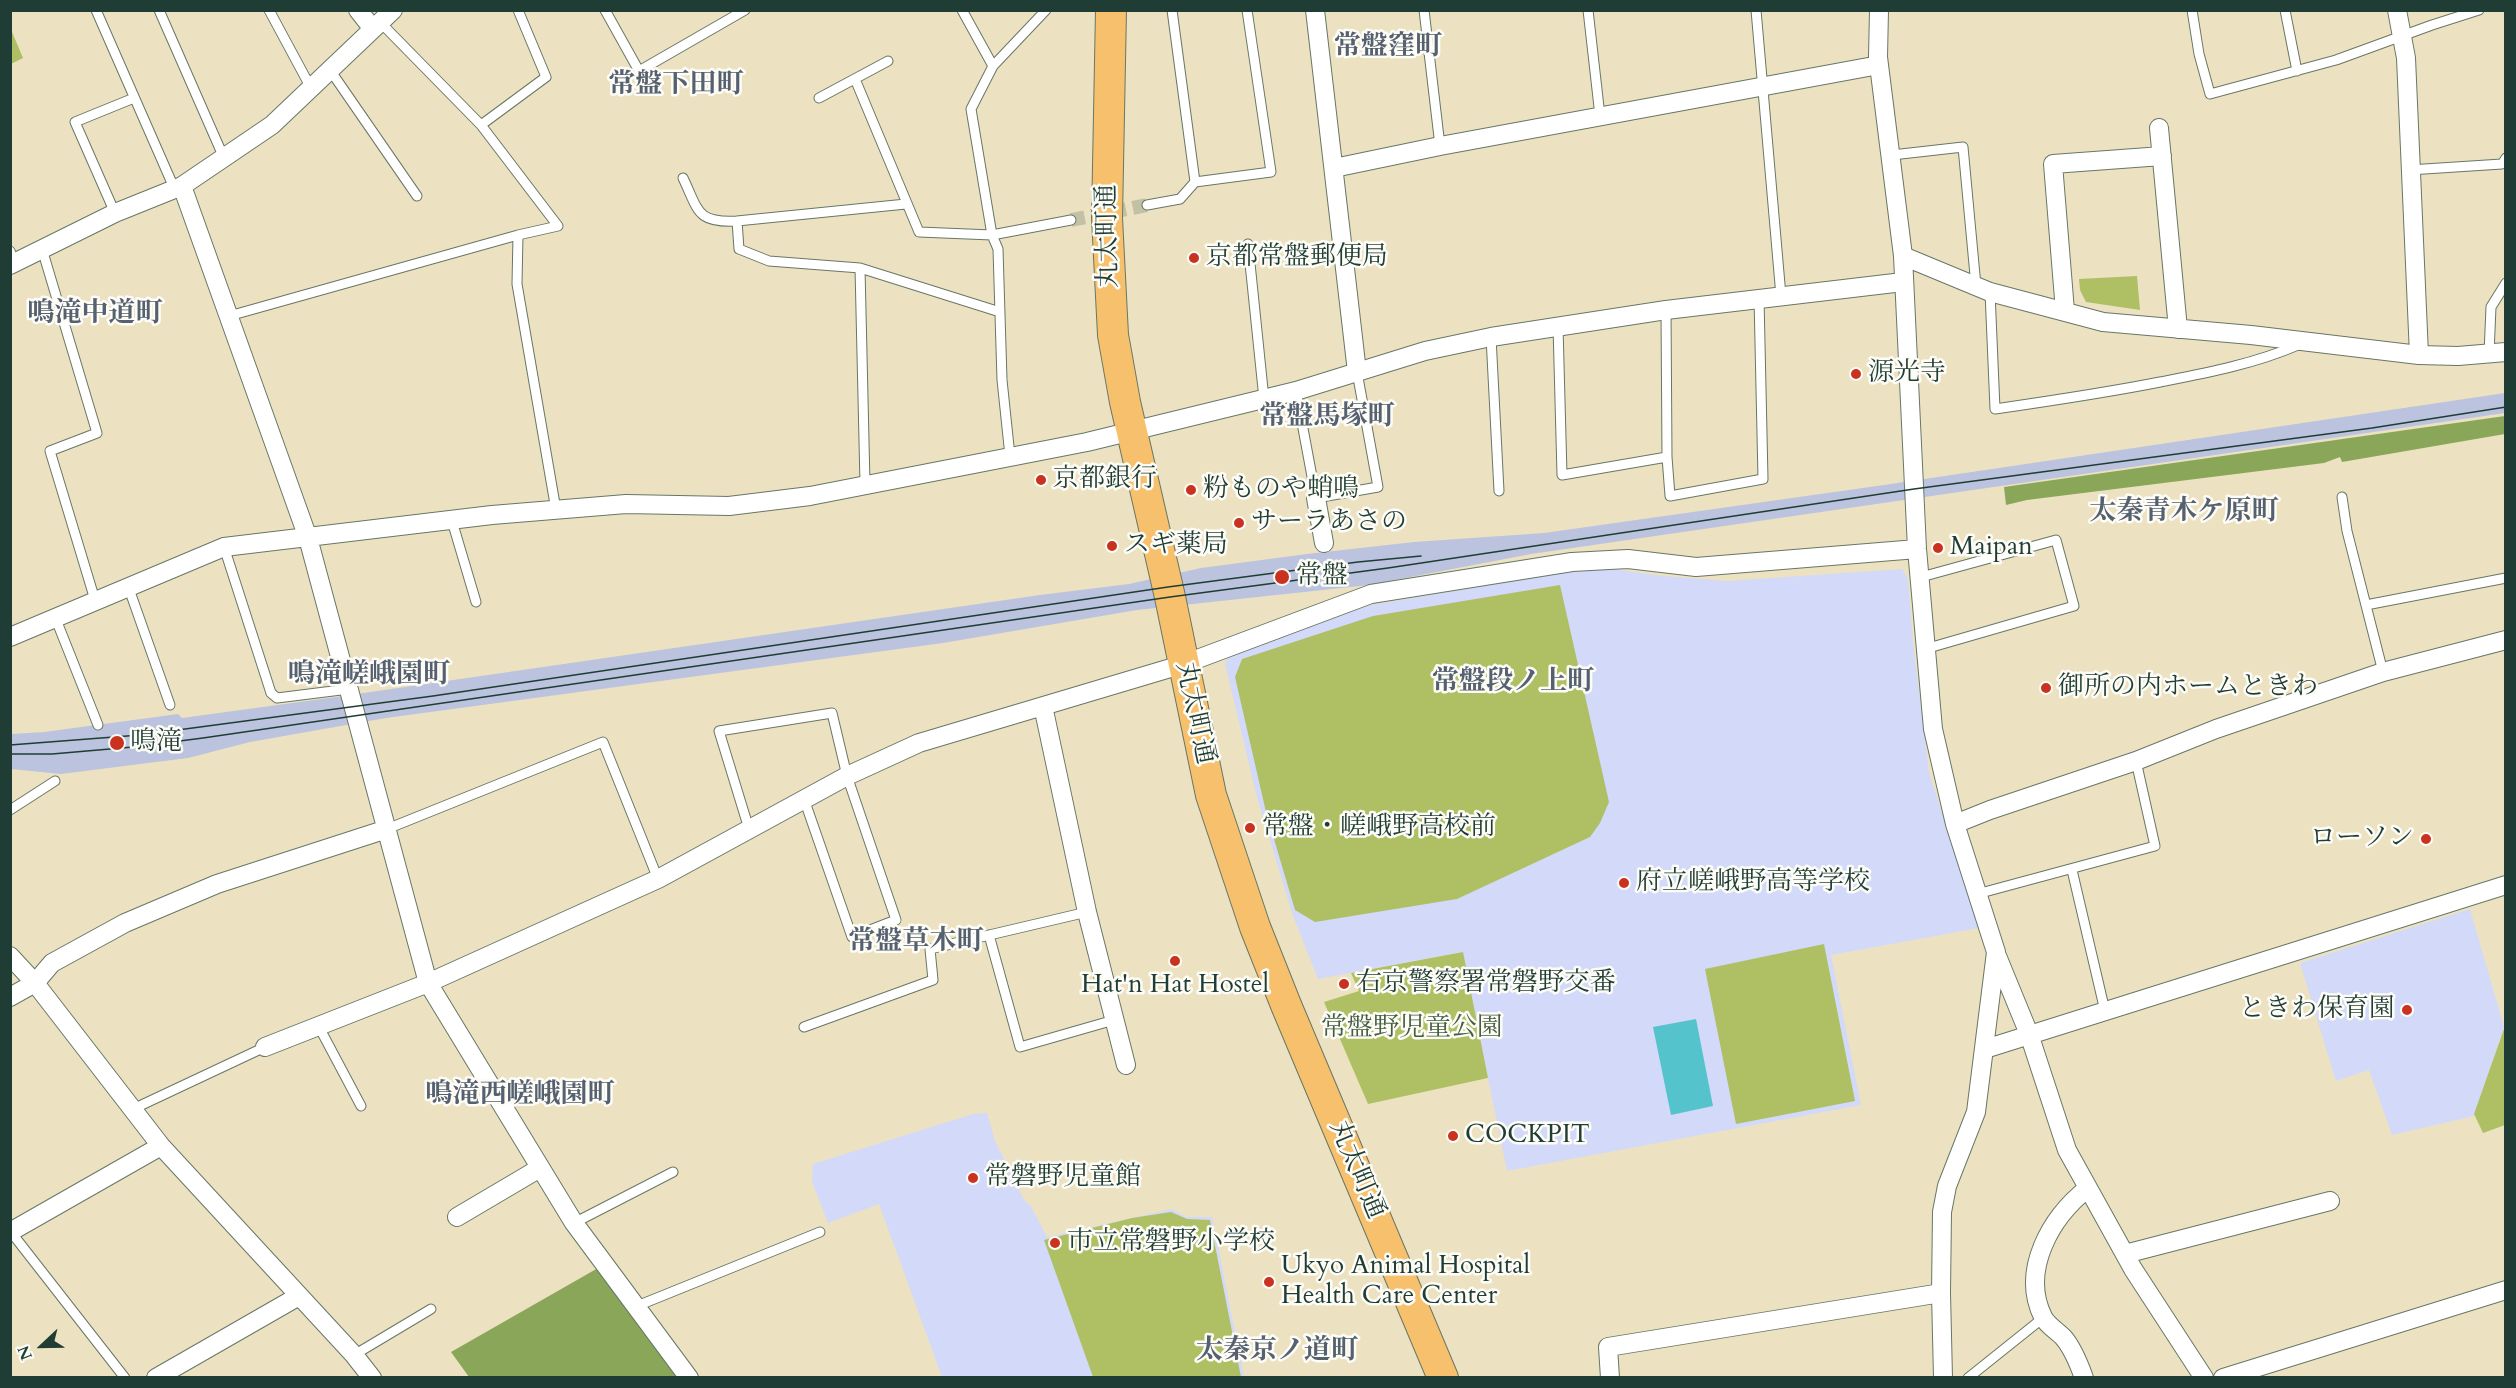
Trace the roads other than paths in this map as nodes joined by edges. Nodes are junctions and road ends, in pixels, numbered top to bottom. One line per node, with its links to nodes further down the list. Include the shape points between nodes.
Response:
1 (96, 10): 33 (lane)
2 (159, 10): 41 (lane)
3 (269, 10): 32 (lane)
4 (358, 10): 23 (street)
5 (518, 10): 36 (lane, via 546,77)
6 (605, 10): 22 (lane, via 639,71)
7 (745, 10): 22 (lane)
8 (962, 10): 27 (lane)
9 (1046, 10): 27 (lane)
10 (1112, 10): 79 (main road, 丸太町通, via 1108,270 1113,335)
11 (1172, 10): 46 (lane)
12 (1247, 10): 46 (lane, via 1271,172)
13 (1315, 10): 43 (street)
14 (1424, 10): 38 (lane)
15 (1588, 10): 35 (lane)
16 (1756, 10): 31 (lane)
17 (1879, 10): 26 (street)
18 (2192, 10): 29 (lane, via 2210,94)
19 (2285, 10): 29 (lane)
20 (2397, 10): 24 (street)
21 (2479, 10): 24 (lane)
22 (727, 15)
23 (382, 21): 28 (street); 36 (lane)
24 (2403, 36): 29 (lane); 44 (street)
25 (888, 62): 30 (lane)
26 (1879, 65): 31 (street); 39 (street)
27 (993, 66): 55 (lane, via 971,109)
28 (330, 70): 32 (street); 48 (lane)
29 (2297, 71)
30 (855, 79): 34 (lane); 49 (lane)
31 (1761, 86): 35 (street); 64 (lane)
32 (311, 88): 41 (street, via 272,125)
33 (134, 98): 47 (lane); 51 (lane, via 75,122)
34 (819, 98)
35 (1600, 116): 38 (street)
36 (481, 125): 54 (lane, via 558,226)
37 (2159, 128): 40 (street)
38 (1440, 146): 43 (street)
39 (1892, 155): 58 (street); 63 (lane, via 1963,147)
40 (2162, 156): 68 (street, via 2053,164); 71 (street)
41 (224, 158): 47 (street)
42 (2505, 158): 44 (lane, via 2502,164)
43 (1334, 168): 76 (street)
44 (2409, 170): 75 (street)
45 (683, 178): 52 (lane, via 700,213 714,222)
46 (1195, 182): 50 (lane, via 1180,199)
47 (178, 188): 51 (street); 69 (street)
48 (417, 196)
49 (906, 204): 52 (lane); 55 (lane, via 919,232)
50 (1147, 205)
51 (115, 213): 57 (street)
52 (737, 220): 60 (lane, via 739,249 769,261)
53 (1071, 220): 55 (lane)
54 (518, 235): 69 (lane); 86 (lane, via 517,284)
55 (992, 235): 67 (lane, via 998,249)
56 (1248, 244): 78 (lane)
57 (42, 249): 59 (street); 95 (lane, via 97,434 50,451)
58 (1903, 256): 61 (street); 63 (street)
59 (12, 259)
60 (860, 268): 67 (lane); 82 (lane)
61 (1903, 282): 64 (street); 91 (street)
62 (2505, 283): 74 (lane, via 2491,307)
63 (1983, 289): 68 (street); 73 (lane, via 1995,409 2200,375 2274,355)
64 (1781, 296): 65 (street)
65 (1759, 298): 66 (street); 81 (lane, via 1763,479 1670,496)
66 (1666, 310): 70 (street); 81 (lane)
67 (1000, 312): 80 (lane)
68 (2065, 312): 71 (street, via 2103,322)
69 (229, 316): 88 (street)
70 (1558, 326): 72 (street); 81 (lane, via 1562,475)
71 (2178, 328): 73 (street)
72 (1491, 337): 76 (street, via 1425,351); 83 (lane)
73 (2304, 342): 75 (street)
74 (2497, 353): 75 (street)
75 (2419, 355)
76 (1357, 372): 77 (street); 85 (lane, via 1378,487)
77 (1296, 391): 78 (street); 85 (lane)
78 (1264, 399): 79 (street)
79 (1133, 430): 80 (street); 102 (main road, 丸太町通)
80 (1010, 456): 82 (street)
81 (1667, 458)
82 (865, 484): 86 (street, via 729,507 626,504)
83 (1499, 491)
84 (2342, 497): 97 (lane, via 2346,531)
85 (1316, 498): 89 (street)
86 (556, 510): 87 (street)
87 (452, 521): 88 (street); 96 (lane)
88 (308, 538): 90 (street); 104 (street)
89 (1324, 543)
90 (224, 547): 94 (street); 104 (lane, via 271,693 277,698)
91 (1917, 549): 92 (street); 102 (street, via 1696,567 1628,559 1572,562 1371,594)
92 (1921, 577): 101 (street); 101 (lane, via 2056,540 2074,606)
93 (2505, 578): 97 (lane)
94 (128, 586): 95 (street); 105 (lane)
95 (95, 600): 98 (street)
96 (477, 602)
97 (2366, 605): 103 (lane)
98 (54, 617): 99 (street); 107 (lane)
99 (10, 637)
100 (2505, 639): 103 (street)
101 (1925, 649): 113 (street, via 1933,729)
102 (1184, 664): 106 (street); 158 (main road, 丸太町通, via 1211,795 1255,927)
103 (2383, 672): 108 (street)
104 (349, 689): 114 (street)
105 (170, 705)
106 (1043, 706): 109 (street, via 919,743); 120 (street)
107 (98, 725)
108 (2136, 761): 113 (street); 116 (lane, via 2155,846)
109 (847, 776): 111 (street); 111 (lane, via 896,920 852,937); 115 (lane, via 832,713 719,730)
110 (55, 781): 112 (lane)
111 (804, 800): 115 (street)
112 (10, 810)
113 (1955, 824): 119 (street)
114 (387, 829): 117 (lane, via 603,742); 124 (street); 125 (street, via 217,884 125,923 52,963)
115 (749, 830): 117 (street)
116 (2072, 870): 119 (lane); 127 (lane)
117 (658, 879): 124 (street)
118 (2505, 885): 127 (street)
119 (1977, 894): 122 (street)
120 (1087, 912): 121 (lane); 128 (street)
121 (989, 935): 128 (lane, via 1020,1047); 130 (lane, via 930,949 933,980)
122 (1996, 952): 131 (street); 133 (street)
123 (10, 956): 125 (street)
124 (428, 982): 129 (street); 138 (street)
125 (35, 983): 126 (street); 136 (street)
126 (10, 997)
127 (2105, 1011): 131 (street)
128 (1114, 1020): 134 (street)
129 (319, 1027): 132 (street); 135 (lane)
130 (804, 1027)
131 (2029, 1034): 133 (street); 140 (street, via 2067,1150)
132 (265, 1047): 136 (lane)
133 (1985, 1049): 148 (street, via 1976,1112 1947,1186 1942,1212)
134 (1126, 1065)
135 (361, 1106)
136 (133, 1109): 137 (street)
137 (160, 1146): 144 (street); 149 (street)
138 (540, 1168): 142 (street); 143 (street)
139 (673, 1172): 143 (lane)
140 (2088, 1188): 146 (street); 152 (street, via 2074,1199 2045,1238 2034,1280)
141 (2330, 1201): 146 (street)
142 (457, 1216)
143 (573, 1223): 150 (street)
144 (11, 1232): 154 (lane)
145 (820, 1232): 150 (lane)
146 (2125, 1254): 163 (street)
147 (2505, 1290): 164 (street)
148 (1941, 1293): 159 (street, via 1608,1347); 160 (street)
149 (299, 1296): 153 (street); 155 (street)
150 (637, 1306): 157 (street)
151 (431, 1309): 153 (lane)
152 (2043, 1318): 161 (lane); 162 (street, via 2064,1339)
153 (354, 1354): 156 (street)
154 (125, 1377)
155 (156, 1377)
156 (372, 1377)
157 (689, 1377)
158 (1443, 1377)
159 (1610, 1377)
160 (1943, 1377)
161 (1968, 1377)
162 (2084, 1377)
163 (2204, 1377)
164 (2223, 1377)

